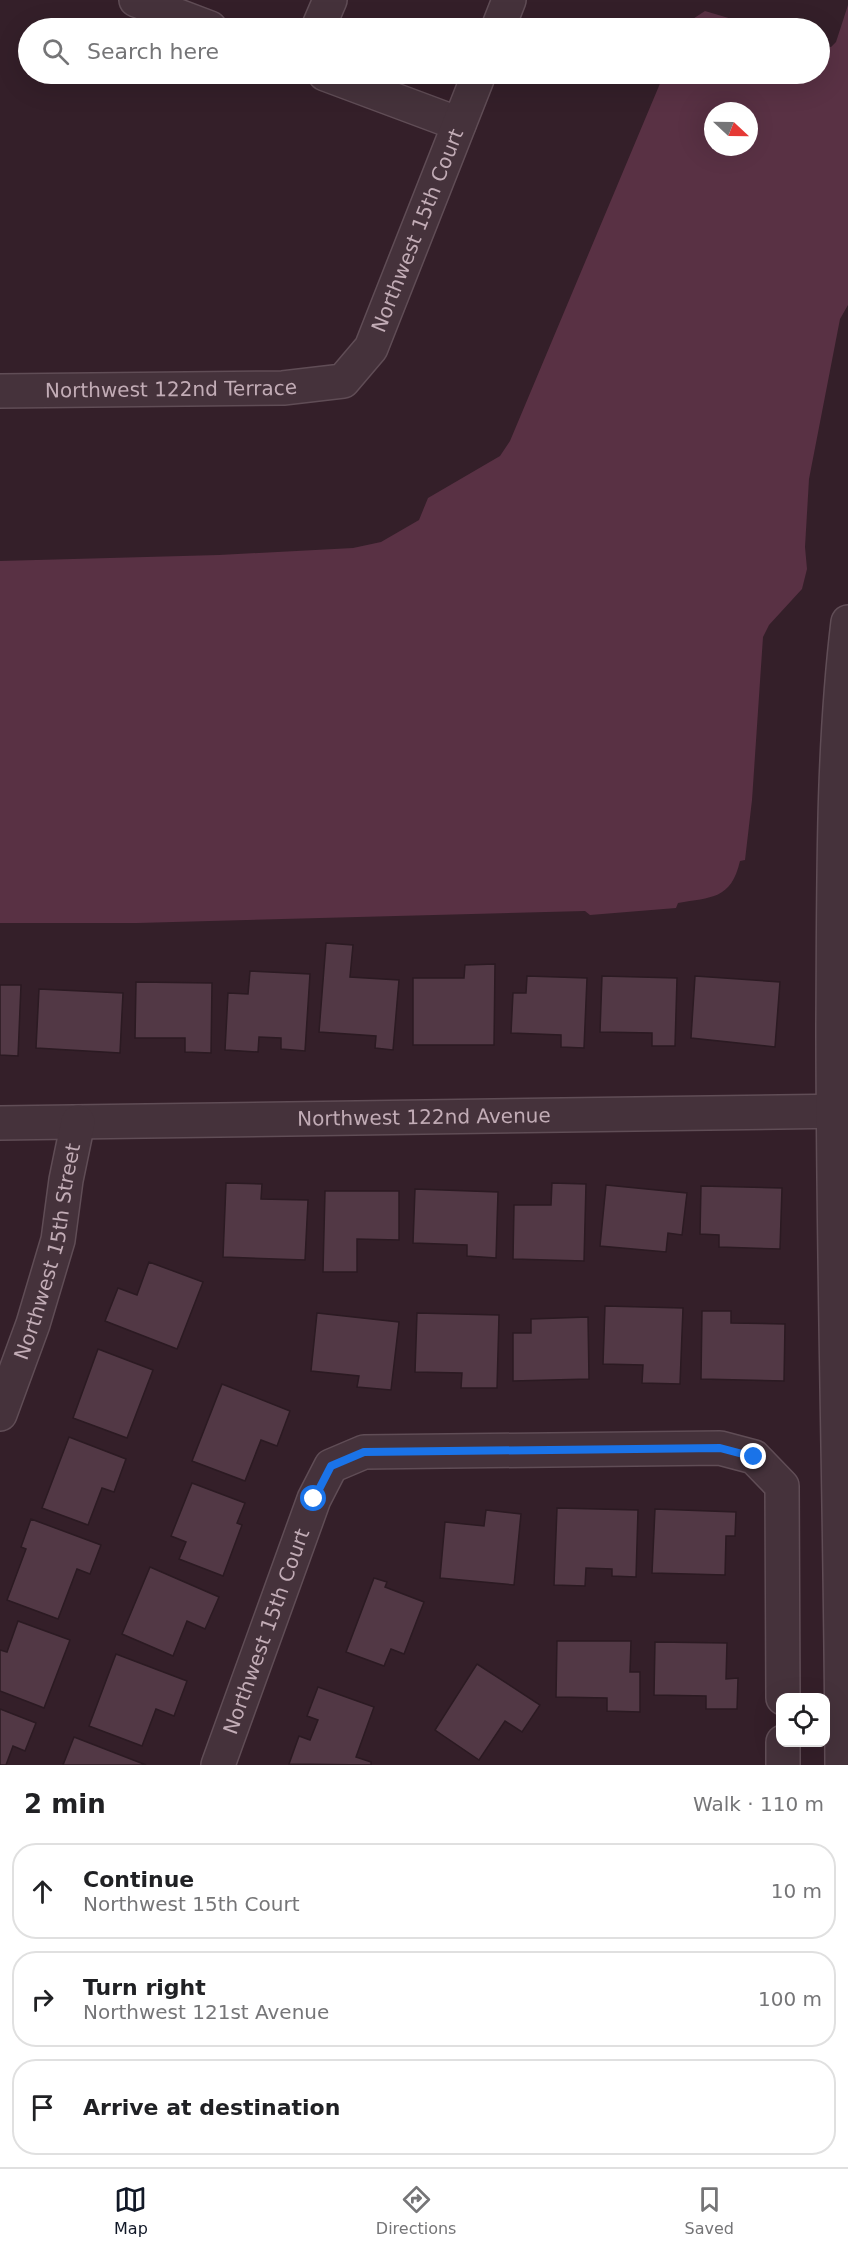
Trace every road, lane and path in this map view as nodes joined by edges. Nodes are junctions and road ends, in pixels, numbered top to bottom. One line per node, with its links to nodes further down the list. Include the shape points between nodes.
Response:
1 (136, 0): 4 (street)
2 (330, 0): 6 (street)
3 (509, 0): 7 (street)
4 (172, 6): 5 (street)
5 (193, 18)
6 (322, 18)
7 (502, 18)
8 (352, 84): 10 (street)
9 (475, 84): 10 (street, Northwest 15th Court)
10 (459, 124): 11 (street, Northwest 15th Court, via 371,348)
11 (343, 381): 12 (street, Northwest 122nd Terrace, via 283,388)
12 (0, 391)
13 (848, 622): 14 (street, via 843,665)
14 (841, 880): 15 (street)
15 (841, 1111): 16 (street, Northwest 122nd Avenue); 19 (street)
16 (78, 1122): 17 (street, Northwest 122nd Avenue); 18 (street, Northwest 15th Street, via 58,1240)
17 (0, 1123)
18 (0, 1414)
19 (844, 1580): 24 (street)
20 (783, 1693): 22 (street, Northwest 15th Court, via 782,1486 754,1457 720,1448 364,1452 331,1466 314,1499)
21 (783, 1747): 23 (street)
22 (219, 1765)
23 (783, 1765)
24 (842, 1765)

